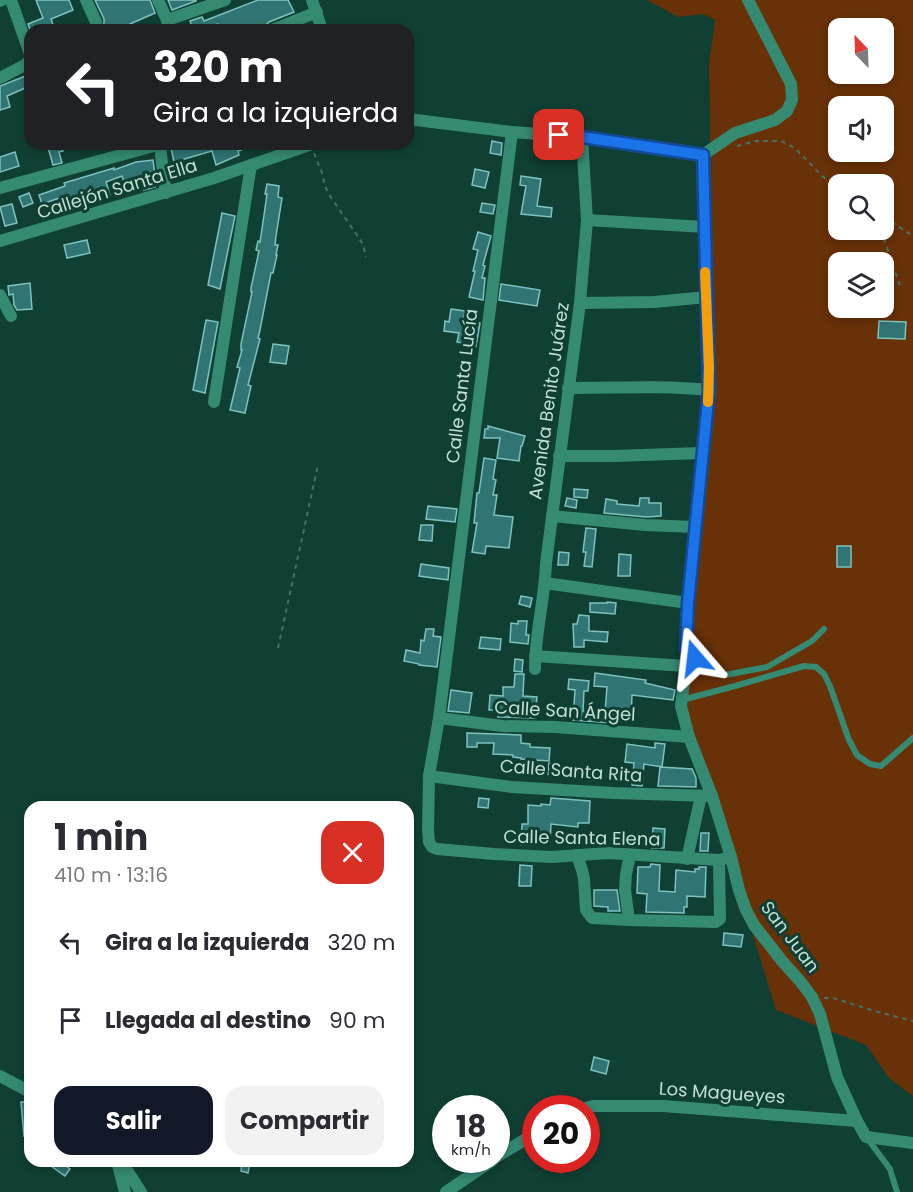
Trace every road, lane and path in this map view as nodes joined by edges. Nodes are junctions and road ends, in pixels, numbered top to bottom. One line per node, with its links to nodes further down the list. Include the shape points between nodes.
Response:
1 (11, 0): 13 (street)
2 (86, 0): 8 (street)
3 (158, 0): 9 (street)
4 (225, 0): 10 (street)
5 (312, 0): 7 (street)
6 (748, 0): 24 (street, via 791,84 792,100 787,111 775,120 735,134)
7 (317, 12): 11 (street); 12 (street)
8 (96, 22)
9 (168, 24)
10 (170, 24)
11 (287, 24)
12 (320, 24)
13 (24, 37)
14 (24, 66): 15 (street)
15 (0, 78)
16 (414, 120): 17 (street)
17 (512, 132): 18 (street); 58 (street, Calle Santa Lucía)
18 (582, 137): 24 (street); 29 (street, Avenida Benito Juárez)
19 (728, 148): 26 (path, via 756,141 781,141 795,148)
20 (139, 150): 27 (street)
21 (161, 150): 28 (street)
22 (294, 150): 25 (street, Callejón Santa Ella)
23 (313, 150): 35 (path, via 325,186 363,244)
24 (703, 155): 31 (street, San Juan)
25 (251, 165): 28 (street, Callejón Santa Ella); 43 (street)
26 (828, 180)
27 (0, 188)
28 (166, 193): 34 (street, Callejón Santa Ella)
29 (587, 220): 31 (street); 39 (street, Avenida Benito Juárez)
30 (894, 224): 32 (path)
31 (705, 227): 38 (street, San Juan)
32 (913, 236)
33 (884, 240): 36 (path)
34 (0, 241)
35 (366, 256)
36 (900, 286)
37 (0, 295): 40 (street)
38 (707, 297): 39 (street); 42 (street, San Juan)
39 (580, 303): 41 (street, Avenida Benito Juárez)
40 (11, 316)
41 (568, 388): 42 (street); 45 (street, Avenida Benito Juárez)
42 (709, 390): 44 (street, San Juan)
43 (214, 402)
44 (702, 453): 45 (street); 48 (street, San Juan)
45 (559, 456): 47 (street, Avenida Benito Juárez)
46 (318, 465): 52 (path)
47 (552, 516): 48 (street); 49 (street, Avenida Benito Juárez)
48 (695, 527): 50 (street, San Juan)
49 (545, 583): 50 (street); 54 (street, Avenida Benito Juárez)
50 (688, 603): 53 (street, San Juan)
51 (824, 629): 53 (lane, via 767,667 725,675 704,667)
52 (278, 648)
53 (686, 650): 55 (street, San Juan)
54 (535, 656): 55 (street); 56 (street, Avenida Benito Juárez)
55 (686, 666): 57 (street, San Juan)
56 (535, 669)
57 (681, 700): 59 (street, San Juan); 60 (lane, via 804,666 816,667 830,686 857,755 881,766)
58 (439, 718): 59 (street, Calle San Ángel, via 503,726); 61 (street, Calle Santa Lucía)
59 (689, 737): 62 (street, San Juan)
60 (913, 738)
61 (429, 776): 62 (street, Calle Santa Rita, via 512,787); 63 (street, Calle Santa Lucía, via 428,829)
62 (706, 796): 66 (street); 67 (street, San Juan)
63 (432, 847): 64 (street, Calle Santa Elena, via 494,854)
64 (577, 855): 65 (street, Calle Santa Elena); 68 (street, via 588,915)
65 (630, 855): 66 (street, Calle Santa Elena); 68 (street, via 625,890)
66 (687, 858): 67 (street, Calle Santa Elena)
67 (725, 858): 68 (street, via 719,921); 69 (street, San Juan, via 754,925)
68 (629, 921)
69 (812, 998): 70 (path, via 833,998); 74 (street, San Juan, via 837,1077)
70 (913, 1021)
71 (0, 1076): 72 (street)
72 (24, 1089)
73 (600, 1106): 74 (street, Los Magueyes, via 663,1106)
74 (857, 1121): 75 (street, San Juan)
75 (866, 1137): 76 (street); 83 (lane, via 890,1169)
76 (913, 1143)
77 (120, 1167): 80 (street)
78 (123, 1167): 81 (street)
79 (473, 1173): 82 (street)
80 (125, 1192)
81 (141, 1192)
82 (446, 1192)
83 (897, 1192)

